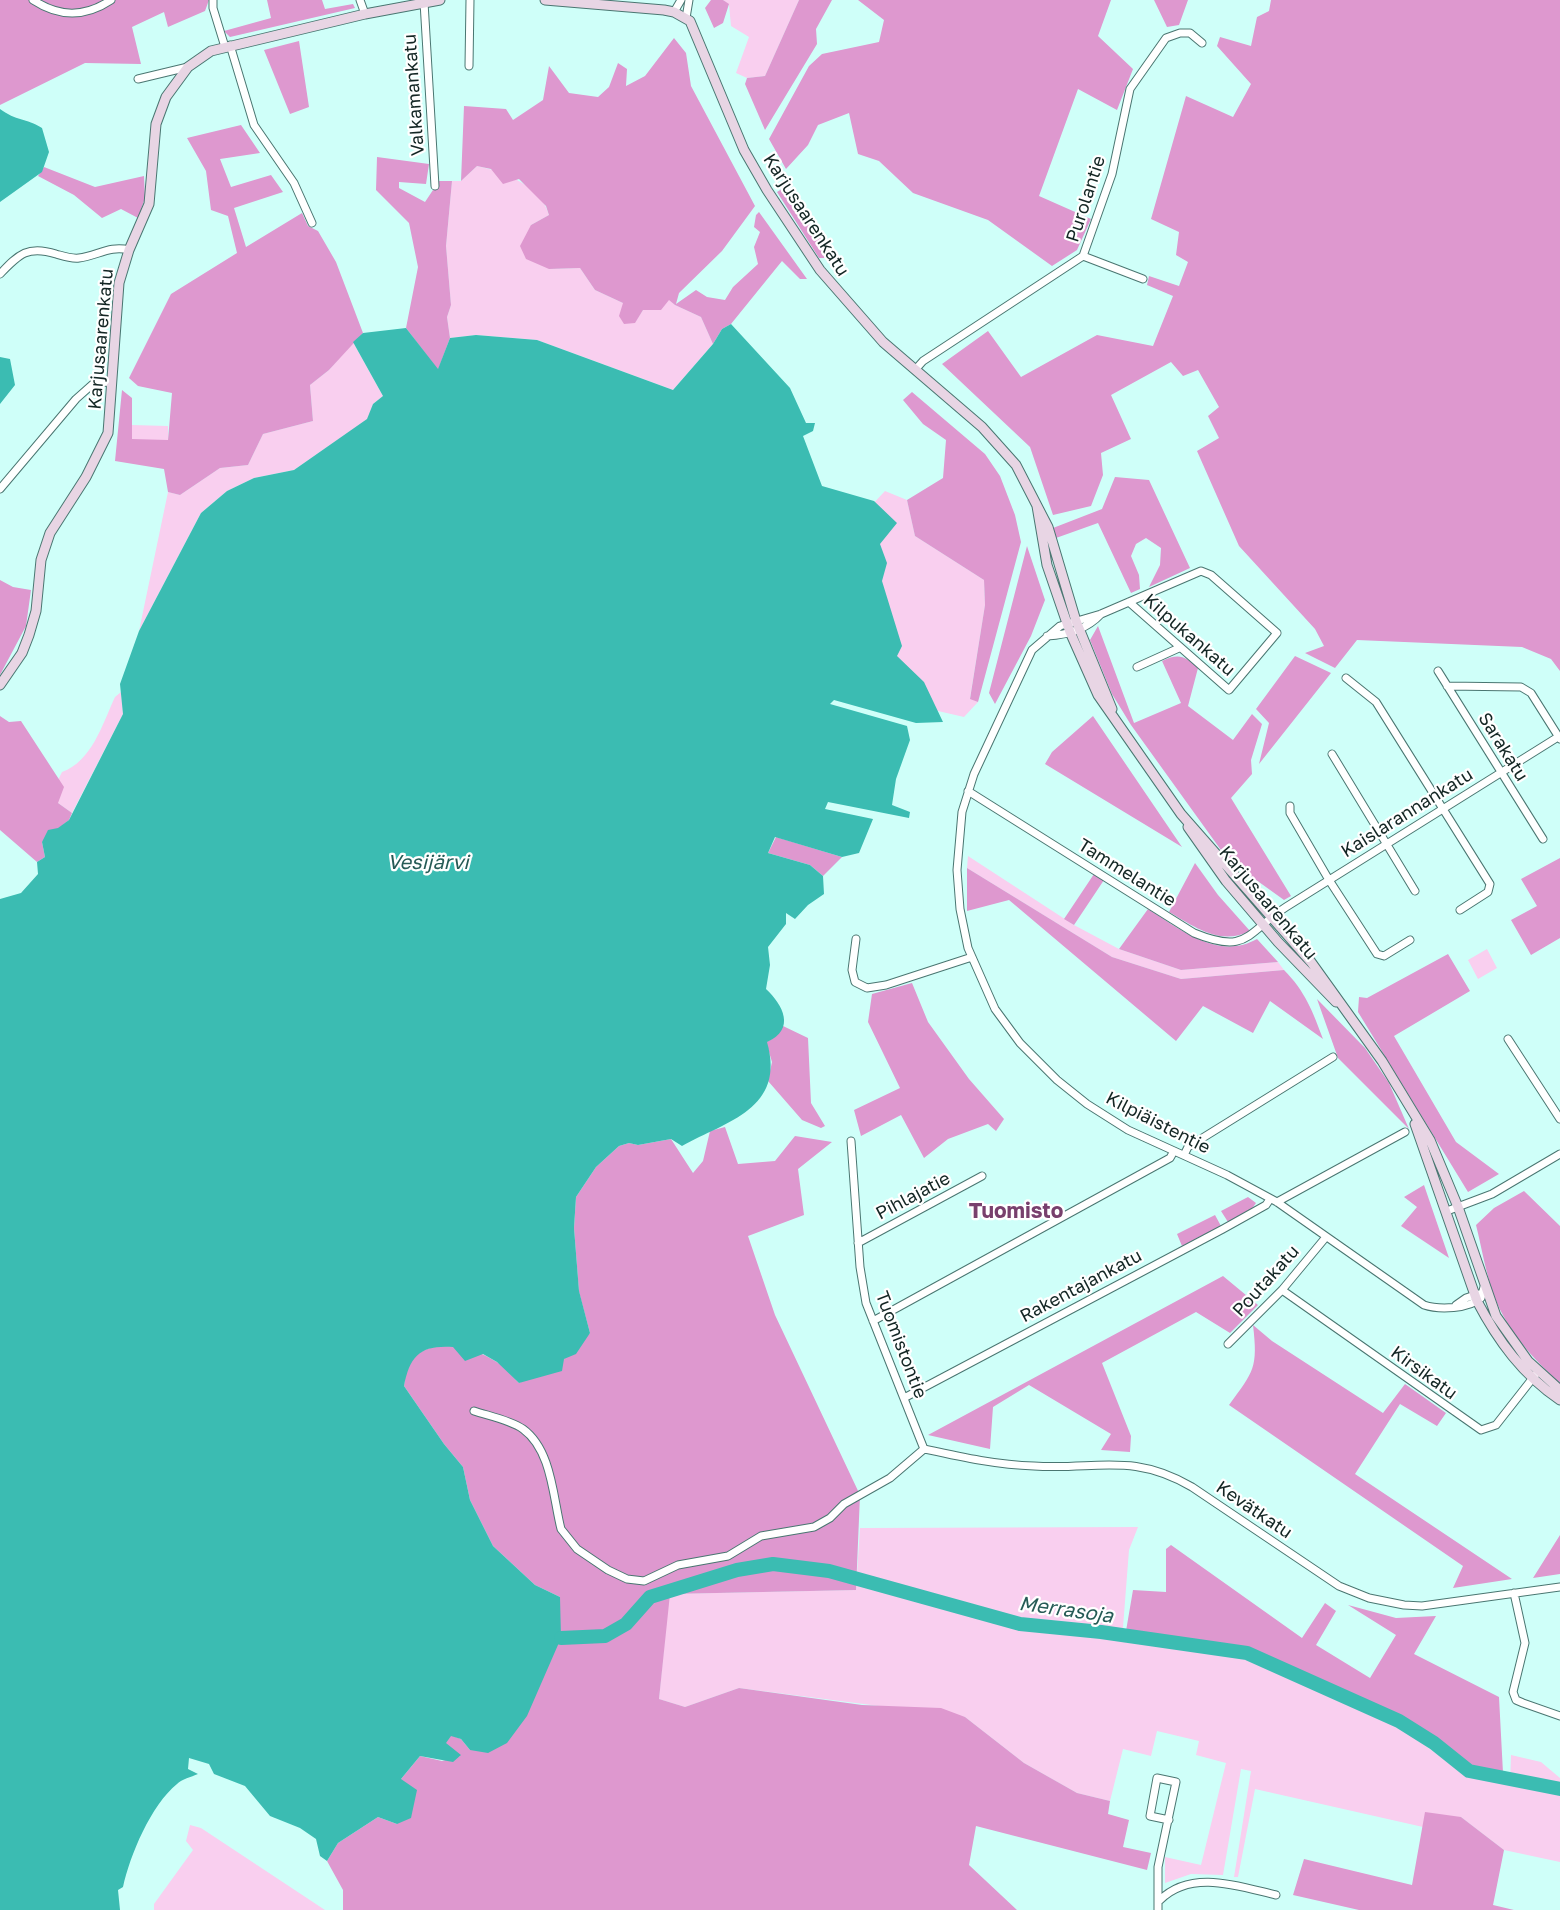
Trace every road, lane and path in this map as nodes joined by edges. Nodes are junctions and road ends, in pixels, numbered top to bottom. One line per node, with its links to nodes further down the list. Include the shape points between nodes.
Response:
1 (33, 0): 2 (street, via 54,11 77,14)
2 (111, 0)
3 (213, 0): 15 (street)
4 (360, 0): 12 (street)
5 (440, 0): 10 (street, Karjusaarenkatu)
6 (470, 0): 16 (street)
7 (545, 0): 11 (street)
8 (681, 0): 11 (street)
9 (689, 0): 13 (street)
10 (423, 2): 12 (street, Karjusaarenkatu); 19 (street, Valkamankatu)
11 (674, 12): 13 (street)
12 (364, 14): 15 (street, Karjusaarenkatu)
13 (686, 18): 25 (street, Karjusaarenkatu, via 744,150 799,241 842,297)
14 (1202, 43): 22 (street, Purolantie, via 1190,33 1173,34 1137,77 1125,108 1108,191)
15 (228, 46): 17 (street, Karjusaarenkatu, via 202,56); 20 (street, via 254,125 294,183)
16 (469, 66)
17 (188, 67): 18 (street); 21 (street, Karjusaarenkatu, via 160,110 149,204)
18 (138, 79)
19 (435, 186)
20 (312, 223)
21 (129, 250): 23 (street, via 113,248 78,259 32,250); 26 (street, Karjusaarenkatu, via 118,283)
22 (1083, 256): 24 (street); 25 (street, Purolantie)
23 (0, 274)
24 (1143, 279)
25 (915, 370): 29 (street, Karjusaarenkatu, via 982,427 1025,479 1037,506 1047,565)
26 (111, 382): 27 (street, via 94,383 75,399); 34 (street, Karjusaarenkatu, via 110,419 104,446 50,533 41,561 36,611 29,635 22,654)
27 (0, 489)
28 (1129, 602): 29 (street, Kilpiäistentie, via 1101,614 1087,626); 30 (street, Kilpukankatu); 36 (street, Kilpiäistentie, via 1201,571 1211,575 1277,633)
29 (1073, 626): 40 (street, Kilpiäistentie, via 1047,636 1032,650); 43 (street, Karjusaarenkatu, via 1098,695)
30 (1179, 648): 31 (street); 36 (street, Kilpukankatu)
31 (1137, 667)
32 (1438, 671): 35 (street, Sarakatu)
33 (1346, 678): 42 (street, via 1376,702)
34 (0, 685)
35 (1447, 686): 37 (street, via 1521,687 1531,693); 39 (street, Sarakatu)
36 (1229, 690)
37 (1559, 738): 39 (street, Kaislarannankatu)
38 (1332, 754): 45 (street)
39 (1501, 772): 42 (street, Kaislarannankatu); 44 (street, Sarakatu)
40 (968, 791): 50 (street, Tammelantie, via 1194,933 1213,941 1238,942); 53 (street, Kilpiäistentie, via 958,836 957,863 962,920)
41 (1290, 806): 46 (street, via 1290,813)
42 (1443, 809): 45 (street, Kaislarannankatu); 48 (street, via 1490,884 1488,892)
43 (1181, 814): 49 (street, Karjusaarenkatu); 50 (street, Karjusaarenkatu, via 1197,843)
44 (1544, 839)
45 (1386, 844): 46 (street, Kaislarannankatu); 47 (street)
46 (1329, 880): 49 (street, Kaislarannankatu); 52 (street, via 1377,954 1384,956)
47 (1415, 891)
48 (1460, 910)
49 (1273, 916): 50 (street, Tammelantie); 54 (street, Karjusaarenkatu, via 1328,983)
50 (1263, 925): 54 (street, Karjusaarenkatu, via 1321,990)
51 (856, 939): 53 (street, via 852,970 855,982 867,988)
52 (1410, 940)
53 (972, 957): 61 (street, Kilpiäistentie, via 995,1009 1020,1043 1057,1080 1100,1114)
54 (1340, 1005): 57 (street, Karjusaarenkatu, via 1383,1061)
55 (1508, 1039): 58 (street)
56 (1333, 1057): 63 (street, via 1188,1148)
57 (1408, 1105): 66 (street, Karjusaarenkatu, via 1430,1140); 67 (street, Karjusaarenkatu)
58 (1560, 1119)
59 (1405, 1132): 65 (street, Rakentajankatu)
60 (851, 1142): 69 (street, Tuomistontie)
61 (1174, 1151): 63 (street, Kilpiäistentie); 72 (street, via 1170,1158)
62 (1560, 1154): 66 (street, via 1492,1194)
63 (1184, 1155): 65 (street, Kilpiäistentie)
64 (982, 1176): 69 (street, Pihlajatie)
65 (1273, 1200): 68 (street, Kilpiäistentie); 76 (street, Rakentajankatu)
66 (1458, 1208): 67 (street); 71 (street, Karjusaarenkatu)
67 (1447, 1211): 71 (street, Karjusaarenkatu)
68 (1326, 1237): 70 (street, Poutakatu); 71 (street, Kilpiäistentie, via 1424,1305 1439,1308)
69 (858, 1243): 72 (street, Tuomistontie, via 866,1303)
70 (1282, 1290): 73 (street, Poutakatu); 74 (street, Kirsikatu, via 1481,1430 1496,1425)
71 (1481, 1295): 74 (street, via 1503,1346)
72 (873, 1321): 76 (street, Tuomistontie)
73 (1228, 1344)
74 (1535, 1375): 75 (street); 77 (street)
75 (1560, 1390)
76 (904, 1398): 79 (street, Tuomistontie)
77 (1560, 1400)
78 (474, 1411): 79 (street, via 528,1433 547,1467 561,1530 577,1549 608,1570 644,1581 684,1563 728,1556 761,1536 814,1527 897,1472)
79 (924, 1449): 81 (street, Kevätkatu, via 1018,1465 1122,1463 1167,1473 1339,1586 1384,1602 1422,1606)
80 (1560, 1587): 81 (street, Kevätkatu)
81 (1515, 1593): 82 (street, via 1525,1643 1513,1692 1516,1700)
82 (1560, 1716)
83 (1168, 1820): 83 (street, via 1176,1782 1157,1778 1149,1815); 85 (street, via 1158,1867)
84 (1276, 1895): 85 (street, via 1228,1884 1192,1882 1169,1890)
85 (1160, 1900): 86 (street)
86 (1158, 1910)

